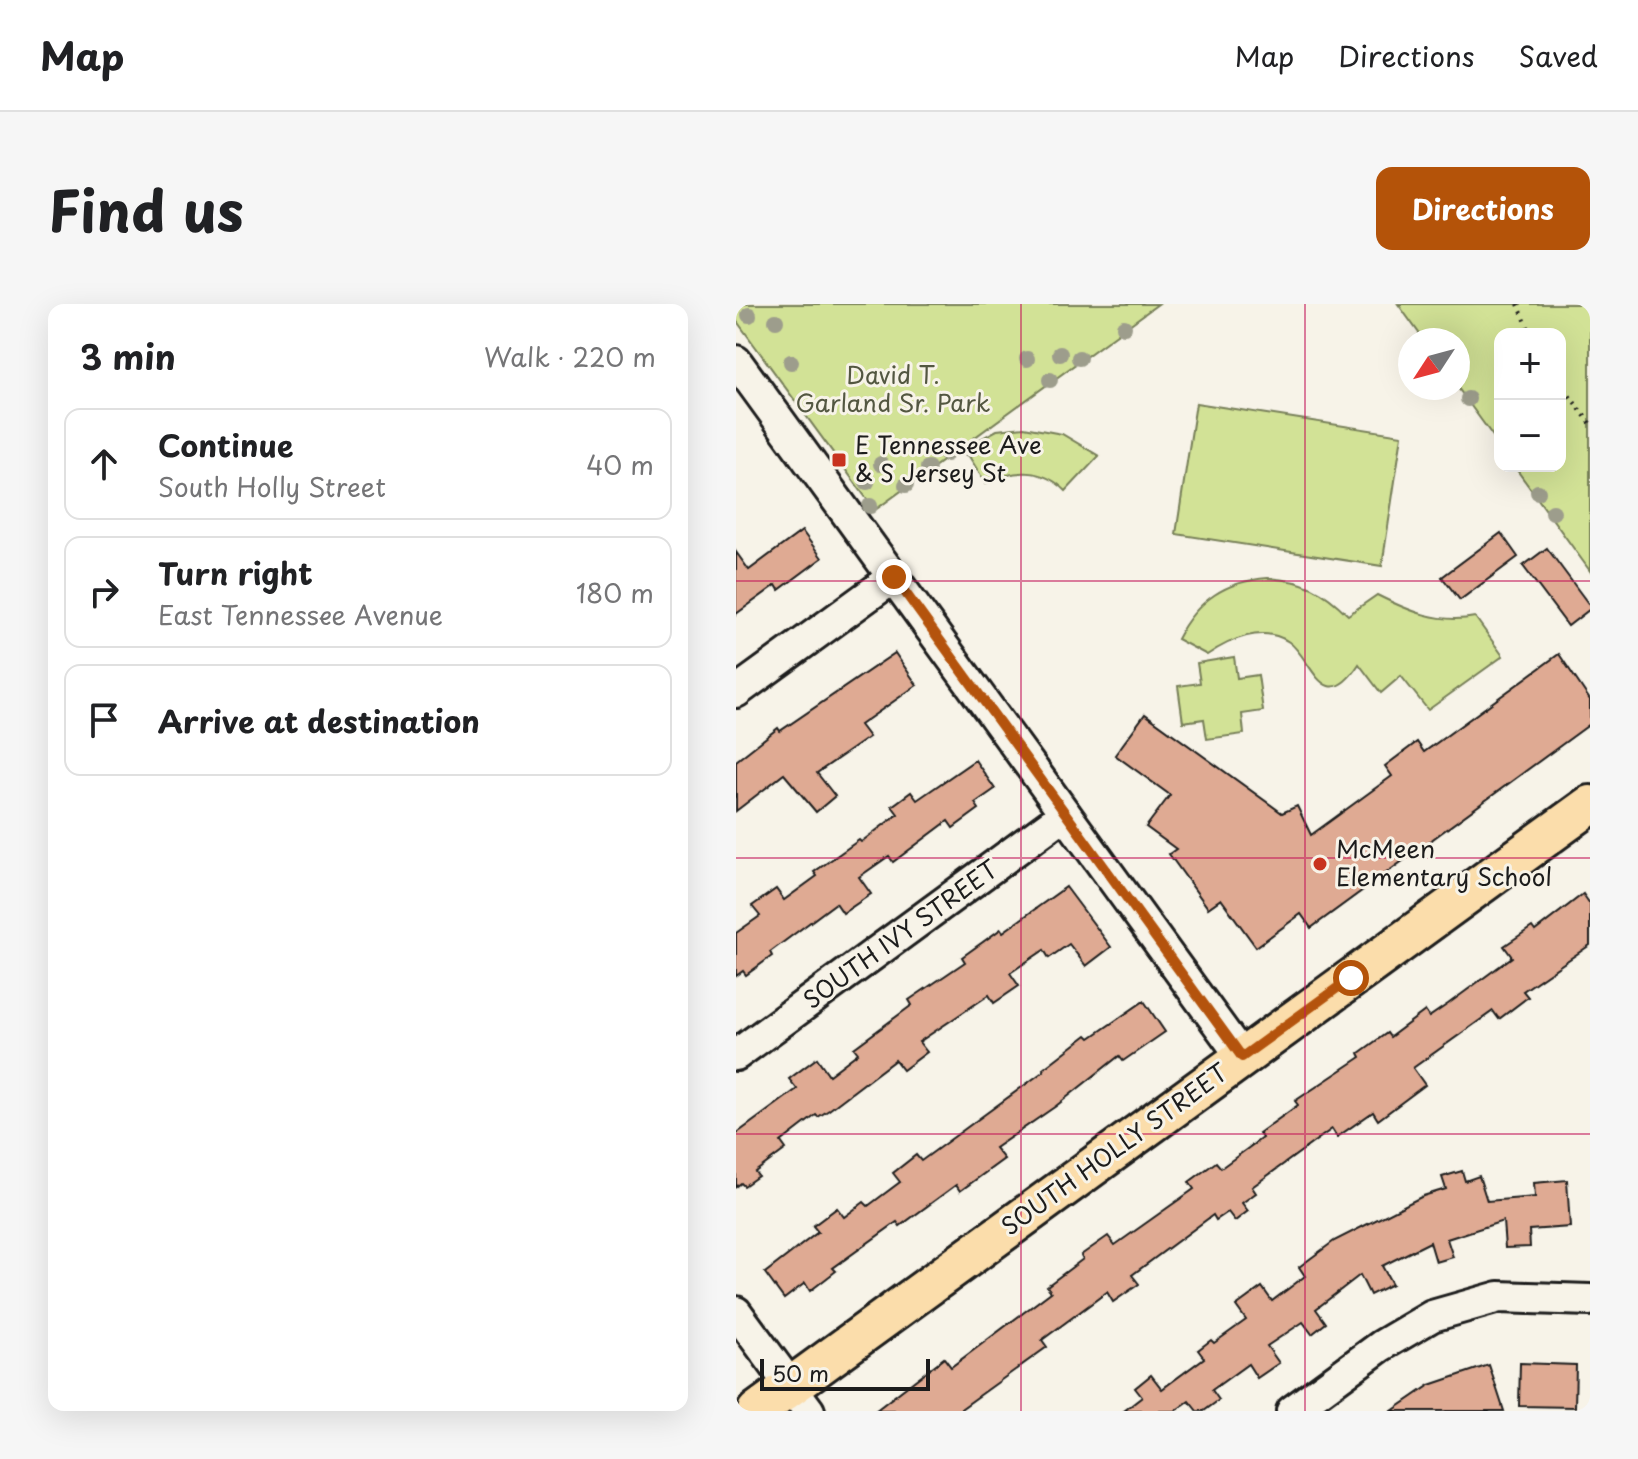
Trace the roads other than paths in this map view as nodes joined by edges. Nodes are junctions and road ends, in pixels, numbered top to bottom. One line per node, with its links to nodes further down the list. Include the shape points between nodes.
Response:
1 (736, 361): 2 (street)
2 (894, 577): 3 (street); 5 (street)
3 (736, 692)
4 (1590, 805): 7 (main road, SOUTH HOLLY STREET)
5 (1065, 814): 6 (street, SOUTH IVY STREET); 7 (street)
6 (736, 1055)
7 (1242, 1057): 10 (main road, SOUTH HOLLY STREET)
8 (1590, 1300): 12 (street, via 1499,1297 1432,1316)
9 (736, 1312): 10 (street)
10 (800, 1399): 11 (main road, SOUTH HOLLY STREET)
11 (757, 1411)
12 (1292, 1411)

